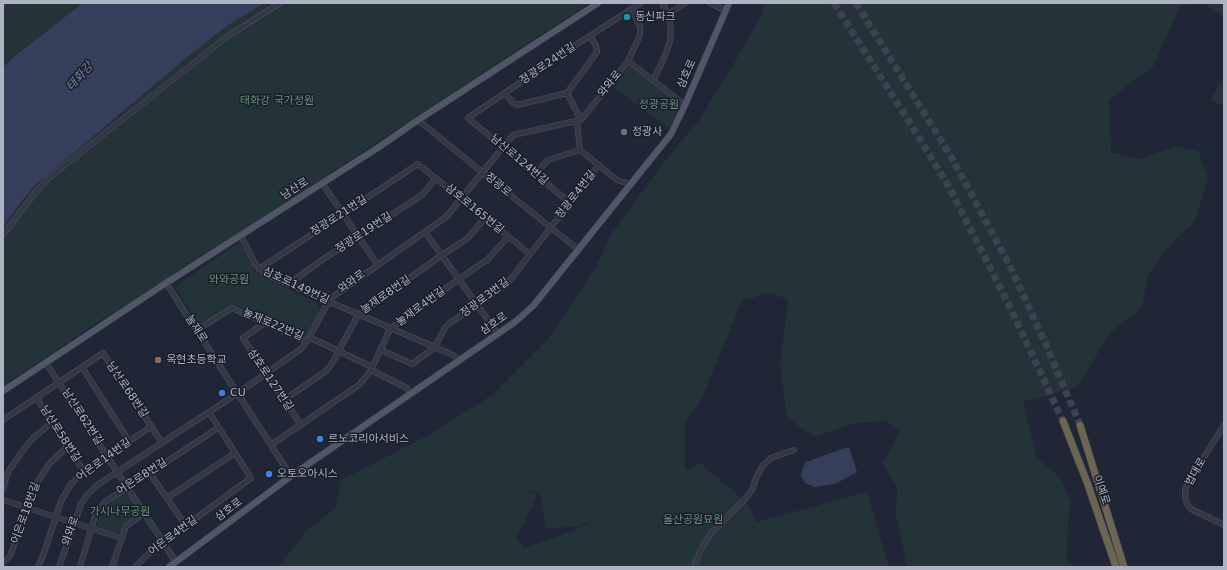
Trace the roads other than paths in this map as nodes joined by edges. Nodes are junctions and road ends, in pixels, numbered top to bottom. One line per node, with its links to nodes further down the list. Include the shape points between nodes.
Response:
1 (280, 3): 35 (street, via 225,38 50,177)
2 (598, 3): 18 (main road, 남산로)
3 (641, 3): 8 (street, 정광로24번길)
4 (662, 3): 10 (street)
5 (686, 3): 10 (street)
6 (710, 3): 9 (street)
7 (729, 3): 9 (main road, 삼호로)
8 (631, 9): 11 (street, 정광로24번길); 12 (street, 와와로, via 640,26 640,34)
9 (726, 11): 16 (main road, 삼호로)
10 (668, 14): 13 (street, via 670,42)
11 (590, 36): 14 (street, 정광로24번길); 15 (street, 정광로24번길, via 598,52)
12 (628, 61): 13 (street); 19 (street, 와와로)
13 (653, 81): 16 (street)
14 (505, 93): 15 (street, 정광로24번길, via 517,105); 17 (street, 정광로24번길)
15 (567, 93): 19 (street)
16 (685, 105): 28 (main road, 삼호로, via 671,134)
17 (468, 118): 20 (street, 남산로124번길)
18 (418, 120): 24 (street, 정광로); 27 (main road, 남산로)
19 (579, 121): 20 (street, 와와로, via 513,135); 21 (street)
20 (503, 146): 24 (street, 와와로); 25 (street, 남산로124번길)
21 (580, 150): 23 (street, 정광로4번길); 25 (street, via 548,160)
22 (418, 164): 26 (street, 삼호로165번길); 31 (street, 정광로21번길)
23 (599, 166): 28 (street, via 617,180); 30 (street, 정광로4번길)
24 (482, 172): 29 (street, 와와로); 33 (street, 정광로)
25 (535, 174): 30 (street, 남산로124번길)
26 (436, 178): 29 (street, 삼호로165번길); 37 (street, 정광로19번길, via 422,195)
27 (322, 184): 31 (street); 36 (main road, 남산로)
28 (630, 184): 39 (main road, 삼호로)
29 (461, 198): 32 (street, 삼호로165번길); 34 (street, 와와로, via 446,217)
30 (570, 203): 33 (street, 정광로4번길)
31 (343, 214): 37 (street); 43 (street, 정광로21번길)
32 (485, 218): 38 (street, 삼호로165번길); 41 (street, 눌재로8번길, via 467,239)
33 (551, 228): 39 (street, 정광로); 40 (street, 정광로3번길)
34 (425, 232): 41 (street); 42 (street, 와와로)
35 (3, 235)
36 (241, 236): 43 (street, 삼호로149번길); 45 (main road, 남산로)
37 (358, 236): 42 (street); 46 (street, 정광로19번길)
38 (508, 237): 40 (street, 삼호로165번길); 44 (street, 눌재로4번길, via 487,260)
39 (578, 250): 53 (main road, 삼호로, via 533,306)
40 (530, 254): 48 (street, 정광로3번길, via 507,284)
41 (442, 255): 44 (street); 49 (street, 눌재로8번길)
42 (377, 264): 47 (street, 와와로)
43 (259, 269): 46 (street, 삼호로149번길)
44 (459, 279): 48 (street); 51 (street, 눌재로4번길)
45 (166, 283): 52 (street, 눌재로); 59 (main road, 남산로)
46 (289, 284): 47 (street, 삼호로149번길)
47 (328, 302): 49 (street, 삼호로149번길); 54 (street, 와와로)
48 (477, 304): 53 (street); 55 (street, 정광로3번길, via 445,328)
49 (358, 315): 51 (street, 삼호로149번길); 57 (street, 눌재로8번길)
50 (266, 322): 52 (street, 눌재로22번길, via 232,308); 54 (street, 눌재로22번길); 62 (street, 삼호로127번길, via 242,338)
51 (390, 329): 55 (street, 삼호로149번길); 56 (street, 눌재로4번길)
52 (197, 330): 65 (street, 눌재로)
53 (498, 334): 58 (main road, 삼호로)
54 (308, 340): 57 (street, 눌재로22번길, via 313,339); 62 (street, 와와로, via 299,350)
55 (434, 348): 56 (street, via 412,364); 58 (street, 삼호로149번길)
56 (381, 350): 61 (street, 눌재로4번길)
57 (339, 352): 61 (street, 눌재로22번길); 68 (street, 눌재로8번길, via 326,371)
58 (459, 360): 66 (main road, 삼호로)
59 (46, 363): 63 (street, 남산로62번길); 64 (main road, 남산로)
60 (82, 367): 63 (street); 76 (street, 남산로68번길, via 103,353); 78 (street)
61 (371, 368): 66 (street, 눌재로22번길, via 407,388); 73 (street, 눌재로4번길, via 358,385)
62 (266, 373): 65 (street, 와와로); 68 (street, 삼호로127번길)
63 (59, 382): 67 (street); 84 (street, 남산로62번길)
64 (3, 391)
65 (238, 393): 69 (street, 와와로); 80 (street, 눌재로)
66 (411, 393): 89 (main road, 삼호로)
67 (36, 397): 70 (street); 72 (street, 남산로58번길)
68 (284, 400): 73 (street, 삼호로127번길)
69 (209, 412): 77 (street); 79 (street, 와와로)
70 (3, 420)
71 (1063, 421): 112 (highway, 이예로)
72 (52, 422): 81 (street, 남산로58번길); 86 (street, via 33,438)
73 (301, 425): 80 (street, 눌재로4번길)
74 (1080, 425): 113 (highway, 이예로)
75 (1224, 425): 98 (street, 법대로, via 1185,490 1187,504 1191,509)
76 (152, 426): 78 (street, 어은로14번길); 79 (street, 남산로68번길)
77 (218, 428): 83 (street); 88 (street, 어은로8번길)
78 (129, 440): 84 (street, 어은로14번길)
79 (162, 443): 87 (street, 와와로)
80 (271, 445): 89 (street, 눌재로)
81 (67, 447): 85 (street, 남산로58번길); 94 (street, 어은로18번길, via 53,459 40,477)
82 (794, 450): 111 (street, via 771,458 763,465 752,490 712,533 701,549)
83 (235, 453): 92 (street); 99 (street, 어은로4번길, via 251,478)
84 (107, 456): 85 (street, 어은로14번길); 87 (street, 남산로62번길)
85 (84, 471): 96 (street, 어은로14번길, via 64,494)
86 (6, 472): 91 (street)
87 (118, 472): 90 (street, 남산로62번길); 97 (street, 와와로, via 87,495)
88 (149, 472): 90 (street, 어은로8번길); 92 (street)
89 (291, 476): 103 (main road, 삼호로)
90 (127, 487): 95 (street, 남산로62번길); 100 (street, 어은로8번길, via 105,502 96,513)
91 (3, 489)
92 (167, 498): 99 (street)
93 (3, 500): 94 (street)
94 (28, 508): 96 (street); 104 (street, 어은로18번길, via 10,556)
95 (144, 513): 101 (street, via 126,526); 102 (street, 남산로62번길)
96 (56, 517): 97 (street); 105 (street, 어은로14번길)
97 (74, 523): 100 (street); 106 (street, 와와로)
98 (1224, 525)
99 (186, 526): 102 (street, 어은로4번길)
100 (92, 529): 101 (street); 107 (street, 어은로8번길)
101 (121, 538): 108 (street)
102 (163, 542): 103 (street, 남산로62번길); 109 (street, 어은로4번길)
103 (176, 562): 110 (main road, 삼호로)
104 (3, 563)
105 (38, 567)
106 (59, 567)
107 (80, 567)
108 (112, 567)
109 (135, 567)
110 (170, 567)
111 (694, 567)
112 (1116, 567)
113 (1124, 567)

